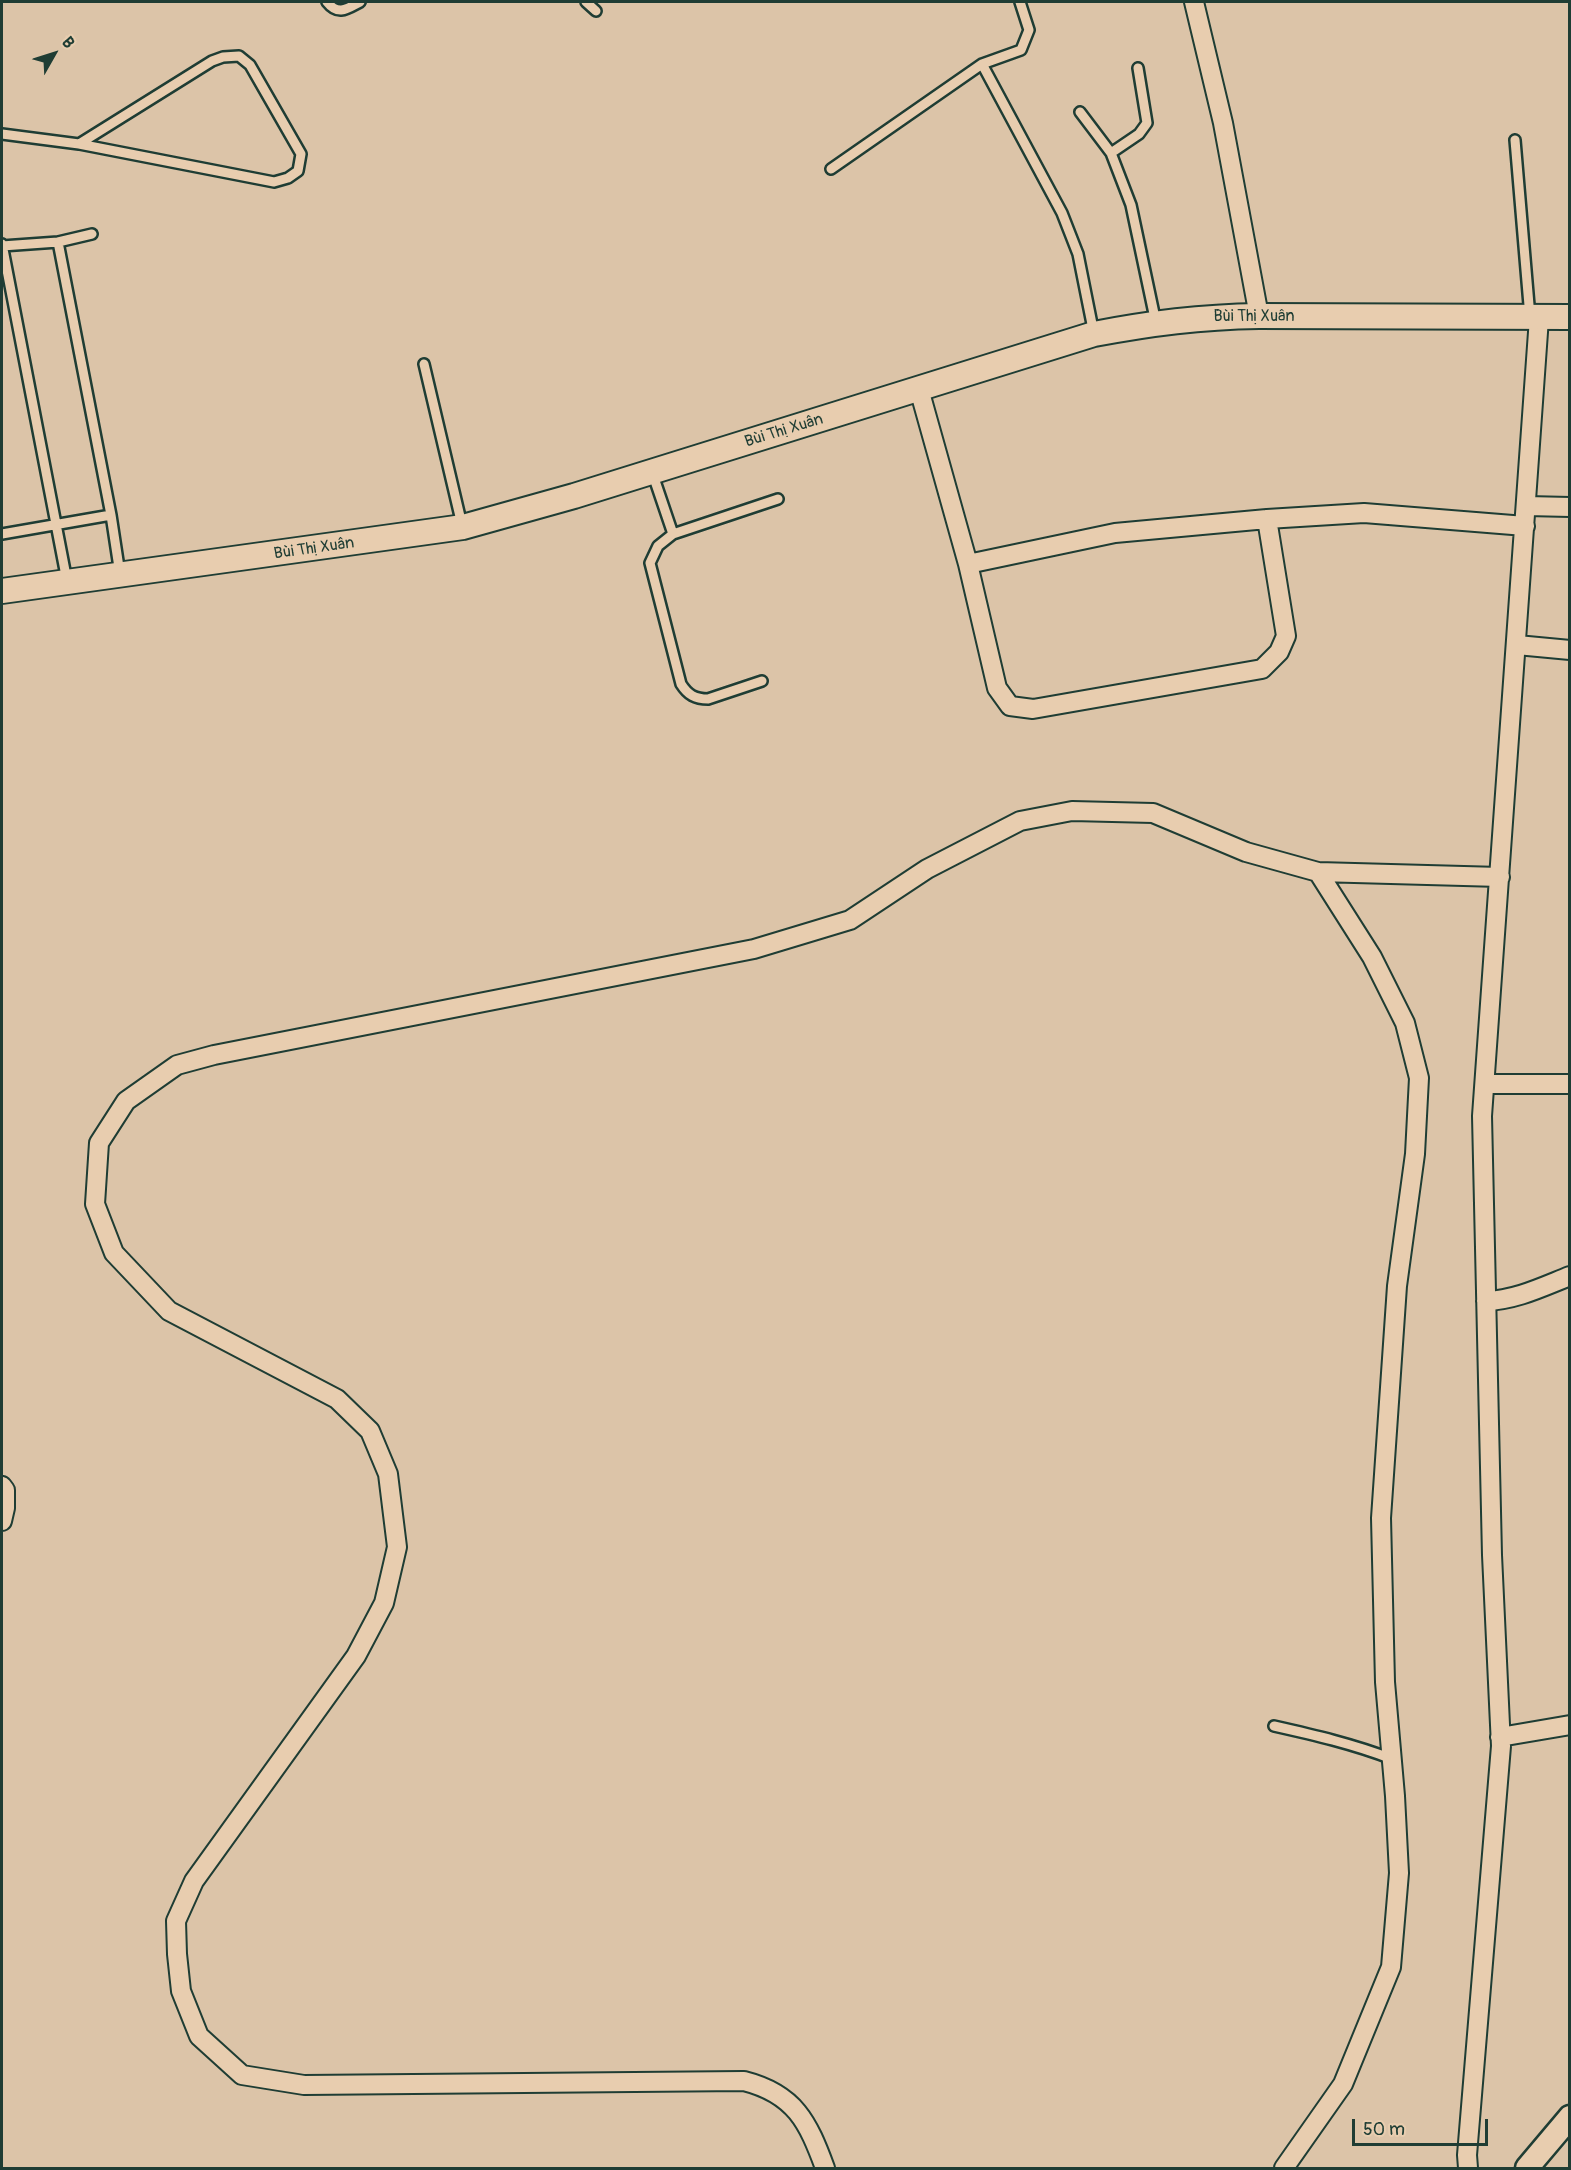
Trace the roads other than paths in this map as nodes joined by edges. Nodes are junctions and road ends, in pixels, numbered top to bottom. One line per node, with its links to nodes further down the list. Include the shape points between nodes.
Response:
1 (327, 2): 2 (lane, via 341,11)
2 (360, 2)
3 (586, 2): 6 (lane)
4 (1020, 2): 7 (lane, via 1029,30 1021,50)
5 (1194, 2): 18 (street, via 1223,123)
6 (596, 11)
7 (982, 64): 14 (lane); 22 (lane, via 1062,213 1078,254)
8 (1138, 68): 13 (lane, via 1147,123 1139,134)
9 (1080, 112): 13 (lane)
10 (2, 134): 12 (lane)
11 (1515, 140): 20 (lane)
12 (79, 144): 12 (lane, via 212,61 239,56 250,65 302,154 298,171 274,182)
13 (1111, 153): 21 (lane, via 1131,205)
14 (831, 169)
15 (92, 234): 16 (lane)
16 (58, 242): 17 (lane); 29 (lane)
17 (2, 245): 31 (lane)
18 (1258, 316): 20 (main road, Bùi Thị Xuân); 21 (main road, Bùi Thị Xuân)
19 (1569, 317): 20 (main road, Bùi Thị Xuân)
20 (1535, 318): 27 (street)
21 (1156, 322): 22 (main road, Bùi Thị Xuân)
22 (1094, 334): 24 (main road, Bùi Thị Xuân)
23 (424, 364): 33 (lane)
24 (919, 389): 25 (main road, Bùi Thị Xuân); 36 (street)
25 (652, 472): 33 (main road, Bùi Thị Xuân); 35 (lane)
26 (778, 499): 35 (lane)
27 (1527, 506): 28 (street); 32 (street)
28 (1569, 507)
29 (111, 515): 31 (lane); 37 (lane)
30 (1267, 519): 32 (street, via 1364,513); 36 (street, via 1115,533); 36 (street, via 1286,636 1279,652 1262,669 1033,709 1010,706 997,688)
31 (56, 524): 34 (lane); 38 (lane)
32 (1526, 526): 40 (street)
33 (463, 527): 37 (main road, Bùi Thị Xuân)
34 (2, 534)
35 (673, 534): 42 (lane, via 658,546 650,563 681,684 688,695 708,699)
36 (968, 564)
37 (120, 574): 38 (main road, Bùi Thị Xuân)
38 (67, 581): 39 (main road, Bùi Thị Xuân)
39 (2, 591)
40 (1517, 645): 41 (street); 44 (street)
41 (1569, 650)
42 (762, 681)
43 (1318, 872): 44 (street); 54 (street, via 1372,957 1405,1023 1419,1078 1415,1154 1397,1286 1381,1518 1385,1682); 56 (street, via 1246,852 1153,813 1072,811 1020,821 927,869 850,920 754,949 177,1065 126,1101 99,1143 95,1204 114,1253 170,1311 336,1399 370,1431 388,1474 397,1547 384,1603 356,1656 194,1881 176,1921 181,1990 200,2036 242,2075 304,2085 744,2081 762,2085 793,2105 806,2123)
44 (1500, 877): 45 (street)
45 (1485, 1084): 46 (street); 48 (street, via 1482,1116)
46 (1569, 1084)
47 (1569, 1276): 48 (street, via 1519,1297)
48 (1486, 1301): 53 (street)
49 (2, 1486): 50 (street)
50 (2, 1521)
51 (1569, 1725): 53 (street)
52 (1274, 1726): 54 (lane)
53 (1500, 1737): 58 (street)
54 (1392, 1759): 57 (street, via 1399,1873 1391,1967 1343,2084)
55 (1569, 2117): 59 (street)
56 (825, 2169)
57 (1284, 2169)
58 (1468, 2169)
59 (1527, 2169)

